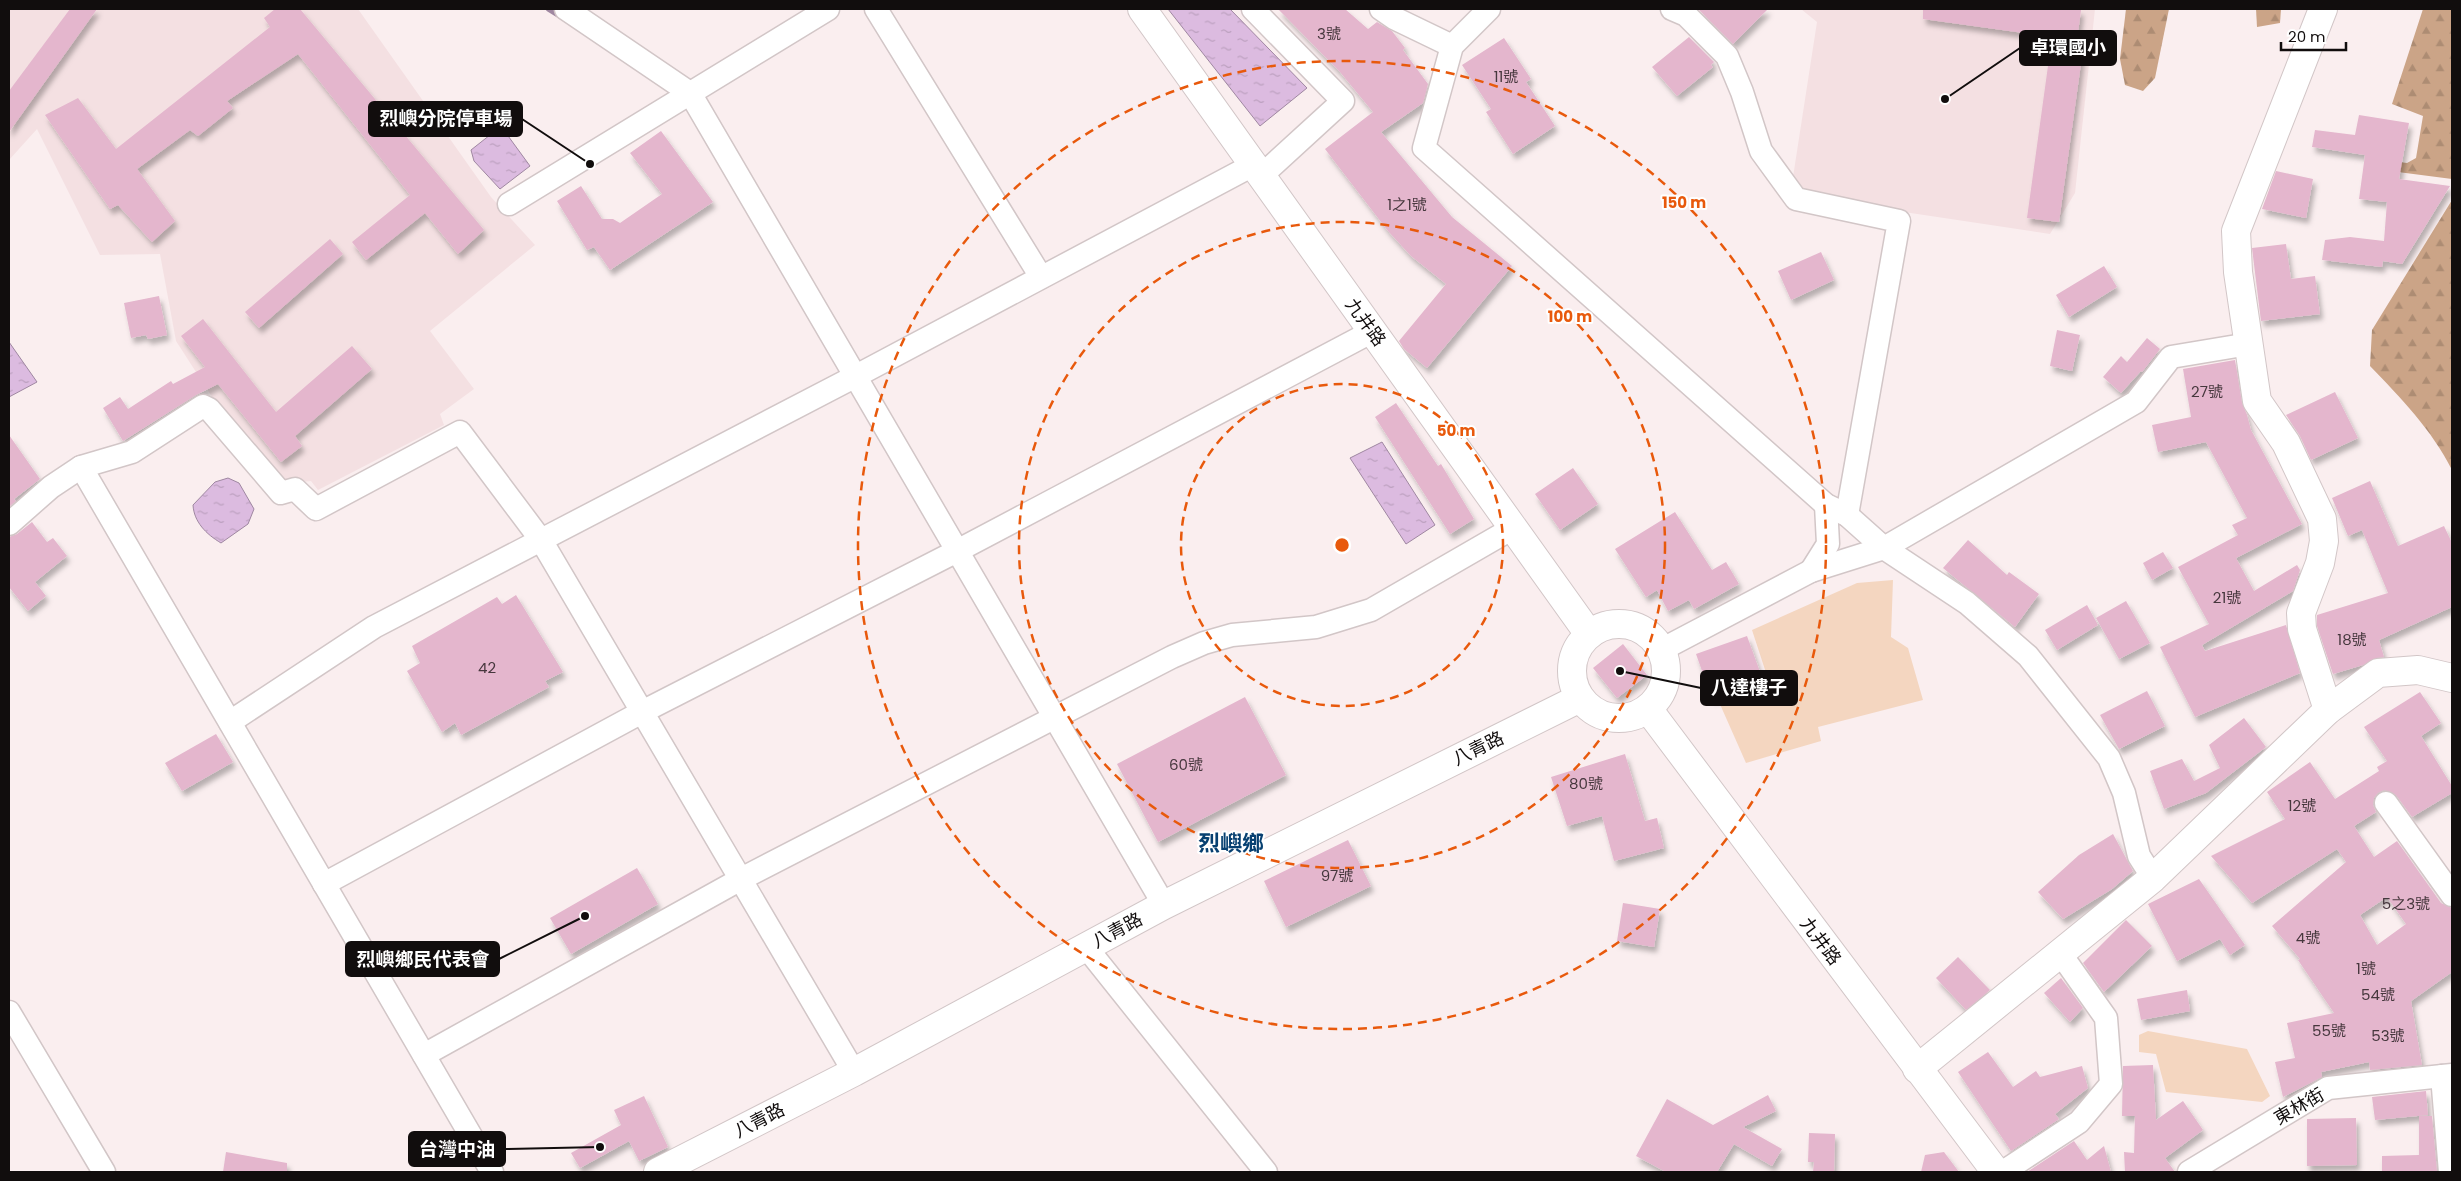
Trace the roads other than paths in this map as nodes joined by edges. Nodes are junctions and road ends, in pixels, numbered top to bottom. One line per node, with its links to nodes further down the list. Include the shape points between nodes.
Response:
1 (566, 9): 11 (street)
2 (828, 9): 11 (street)
3 (876, 9): 14 (street)
4 (1142, 9): 12 (main road, 九井路)
5 (1253, 9): 12 (street, via 1343,101)
6 (1381, 9): 10 (street)
7 (1488, 9): 10 (street)
8 (1672, 9): 20 (street, via 1686,15 1727,56 1760,151 1796,199 1899,221)
9 (2323, 9): 16 (main road, via 2236,232)
10 (1452, 46): 19 (street, via 1424,148)
11 (690, 93): 13 (street); 17 (street)
12 (1257, 170): 14 (street); 15 (main road, 九井路)
13 (509, 204)
14 (1041, 277): 17 (street)
15 (1373, 331): 22 (main road, 九井路); 25 (street)
16 (2248, 344): 24 (street, via 2171,357 2136,402); 32 (main road, via 2257,400 2286,443 2322,519 2324,541 2320,563 2301,613 2302,630)
17 (856, 376): 23 (street); 25 (street)
18 (81, 467): 21 (street, via 51,487); 23 (street, via 132,452 203,406 209,408 281,493 295,489 316,509 460,432); 35 (street)
19 (1826, 505): 20 (street); 26 (street, via 1828,544)
20 (1847, 515): 24 (street)
21 (9, 524)
22 (1513, 528): 27 (main road, 九井路); 34 (street, via 1371,610 1316,627 1232,635 1204,643)
23 (541, 540): 33 (street); 35 (street, via 374,627)
24 (1884, 548): 26 (street); 37 (street, via 1967,603 2028,656 2109,758 2124,793 2139,856)
25 (957, 551): 33 (street); 34 (street)
26 (1811, 571): 28 (street)
27 (1589, 634): 28 (main road, via 1615,624 1629,625 1654,638); 30 (main road, via 1574,657 1572,671)
28 (1662, 650): 31 (main road, via 1667,675 1664,688)
29 (2452, 678): 32 (main road, via 2418,670 2378,673)
30 (1580, 698): 31 (main road, via 1604,716 1634,716); 41 (main road, 八青路)
31 (1648, 709): 46 (main road, 九井路)
32 (2328, 710): 37 (main road)
33 (642, 712): 38 (street); 39 (street)
34 (1054, 716): 38 (street); 41 (street)
35 (230, 722): 39 (street)
36 (2386, 803): 40 (street)
37 (2153, 878): 43 (main road)
38 (741, 879): 45 (street); 47 (street)
39 (324, 884): 45 (street)
40 (2452, 896)
41 (1164, 905): 42 (main road, 八青路)
42 (1086, 947): 47 (main road, 八青路); 52 (street)
43 (2060, 954): 46 (main road); 54 (street, via 2106,1018 2111,1084 2079,1122)
44 (9, 1012): 49 (street)
45 (424, 1055): 50 (street)
46 (1917, 1070): 53 (main road, 九井路)
47 (854, 1072): 51 (main road, 八青路)
48 (2447, 1075): 55 (street, 東林街, via 2328,1088); 56 (street)
49 (104, 1172)
50 (492, 1172)
51 (658, 1172)
52 (1266, 1172)
53 (1996, 1172)
54 (2003, 1172)
55 (2189, 1172)
56 (2450, 1172)

